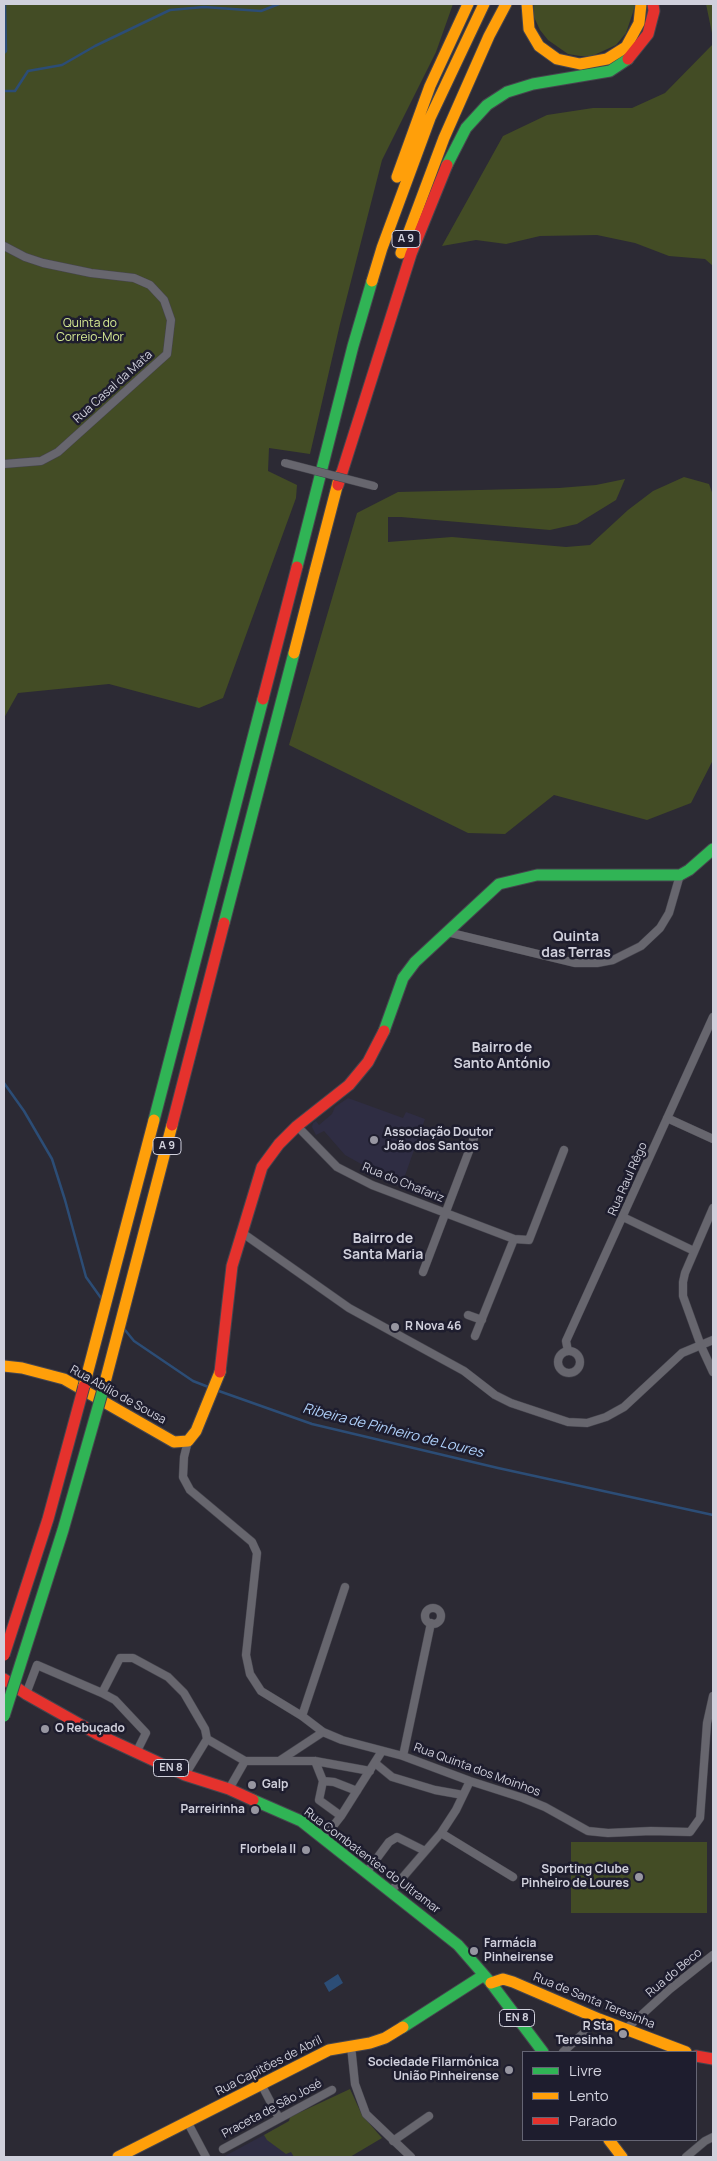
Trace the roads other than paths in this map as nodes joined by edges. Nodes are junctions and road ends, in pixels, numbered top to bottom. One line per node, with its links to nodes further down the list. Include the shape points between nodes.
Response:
1 (468, 4): 8 (main road, via 430,86 395,182 363,295)
2 (484, 4): 8 (main road, A 9, via 430,118 406,181)
3 (506, 4): 11 (main road, A 9, via 456,107 412,220 379,327)
4 (526, 4): 5 (main road, via 529,28 539,46 557,59 580,64 607,59 626,47 639,24)
5 (641, 4)
6 (653, 4): 11 (main road, via 648,34 622,64 597,74 520,87 486,105 466,128 411,254)
7 (4, 246): 10 (street, Rua Casal da Mata, via 43,263 134,278 150,285 164,300 171,320 167,354 58,452 41,461)
8 (348, 365): 40 (main road, A 9, bridge, via 94,1353 48,1519)
9 (284, 463): 12 (street, bridge)
10 (4, 464)
11 (338, 485): 45 (main road, A 9, bridge, via 112,1359 63,1530)
12 (374, 486)
13 (713, 849): 14 (main road)
14 (680, 875): 15 (main road, via 570,874 514,879 500,884 484,896); 15 (street, via 669,913 660,928 641,946 613,960 575,964)
15 (446, 932): 18 (main road, via 403,978 387,1024 368,1062 349,1085)
16 (713, 1017): 17 (street, Rua Raul Rêgo)
17 (667, 1118): 20 (street); 24 (street, Rua Raul Rêgo)
18 (297, 1126): 23 (street, Rua do Chafariz, via 337,1167 372,1185); 25 (main road, via 262,1167)
19 (477, 1130): 23 (street)
20 (713, 1139)
21 (564, 1150): 26 (street, via 529,1240)
22 (713, 1208): 27 (street)
23 (446, 1213): 26 (street, Rua do Chafariz); 28 (street)
24 (623, 1217): 27 (street); 34 (street, Rua Raul Rêgo, via 566,1341)
25 (241, 1232): 33 (street, via 349,1308 464,1371 495,1395 568,1422 587,1423 624,1407 682,1353); 37 (main road, via 232,1266 218,1378 196,1431)
26 (514, 1239): 30 (street)
27 (694, 1251): 33 (street, via 685,1273 683,1296)
28 (423, 1272)
29 (468, 1314): 30 (street)
30 (482, 1320): 31 (street)
31 (476, 1336)
32 (713, 1340): 33 (street)
33 (701, 1346): 36 (street)
34 (568, 1351)
35 (4, 1366): 37 (main road, Rua Abílio de Sousa, via 64,1380 174,1442)
36 (713, 1372)
37 (188, 1442): 46 (street, Rua Quinta dos Moinhos, via 183,1477 190,1490 252,1542 257,1552 246,1655 250,1674 260,1691)
38 (345, 1588): 46 (street)
39 (431, 1623): 51 (street)
40 (4, 1655)
41 (5, 1680): 43 (main road, Rua Combatentes do Ultramar / EN 8)
42 (102, 1693): 43 (street, via 37,1665); 48 (street, via 120,1658 133,1658 168,1677 184,1693 205,1729); 50 (street, via 115,1700 146,1733)
43 (26, 1694): 50 (main road, Rua Combatentes do Ultramar / EN 8, via 97,1734)
44 (713, 1696): 59 (street, Rua Quinta dos Moinhos, via 707,1723 700,1818 690,1832 588,1831 545,1807)
45 (4, 1716)
46 (302, 1716): 47 (street, Rua Quinta dos Moinhos)
47 (323, 1732): 49 (street, Rua Quinta dos Moinhos); 53 (street)
48 (207, 1739): 52 (street); 57 (street)
49 (382, 1751): 51 (street, Rua Quinta dos Moinhos); 55 (street)
50 (137, 1752): 57 (main road, Rua Combatentes do Ultramar / EN 8)
51 (403, 1756): 59 (street, Rua Quinta dos Moinhos)
52 (245, 1761): 53 (street); 60 (street)
53 (279, 1761): 54 (street)
54 (317, 1761): 56 (street); 58 (street)
55 (375, 1763): 56 (street); 62 (street, via 392,1777)
56 (370, 1770): 61 (street)
57 (185, 1775): 60 (main road, Rua Combatentes do Ultramar / EN 8)
58 (323, 1781): 61 (street); 63 (street, via 319,1800)
59 (470, 1781): 62 (street)
60 (229, 1788): 65 (main road, Rua Combatentes do Ultramar / EN 8, via 301,1821)
61 (357, 1791): 63 (street)
62 (463, 1795): 64 (street)
63 (342, 1816): 65 (street)
64 (441, 1833): 66 (street); 68 (street)
65 (323, 1839): 67 (main road, Rua Combatentes do Ultramar / EN 8)
66 (425, 1851): 67 (street, via 397,1837 389,1842); 69 (street)
67 (366, 1872): 69 (main road, Rua Combatentes do Ultramar / EN 8)
68 (512, 1877)
69 (391, 1891): 71 (main road, Rua Combatentes do Ultramar / EN 8, via 458,1945)
70 (713, 1955): 73 (street, Rua do Beco)
71 (488, 1979): 72 (main road, Rua de Santa Teresinha, via 513,1982); 74 (main road, Rua Capitões de Abril, via 385,2038); 75 (main road, Rua Combatentes do Ultramar / EN 8)
72 (599, 2019): 73 (main road, Rua de Santa Teresinha); 76 (street)
73 (626, 2029): 77 (main road, Rua de Santa Teresinha)
74 (351, 2046): 80 (main road, Rua Capitões de Abril, via 328,2050); 86 (street, via 354,2084 366,2114)
75 (542, 2051)
76 (564, 2051)
77 (683, 2051)
78 (697, 2056): 79 (main road)
79 (713, 2059)
80 (261, 2084): 83 (street); 84 (main road, Rua Capitões de Abril)
81 (332, 2090): 83 (street, Praceta de São José)
82 (429, 2116): 86 (street)
83 (279, 2118): 88 (street, Praceta de São José)
84 (188, 2123): 89 (main road, Rua Capitões de Abril); 90 (street)
85 (713, 2137): 93 (street)
86 (393, 2141): 91 (street)
87 (610, 2141): 92 (main road)
88 (223, 2149)
89 (118, 2157)
90 (206, 2157)
91 (411, 2157)
92 (622, 2157)
93 (686, 2157)

